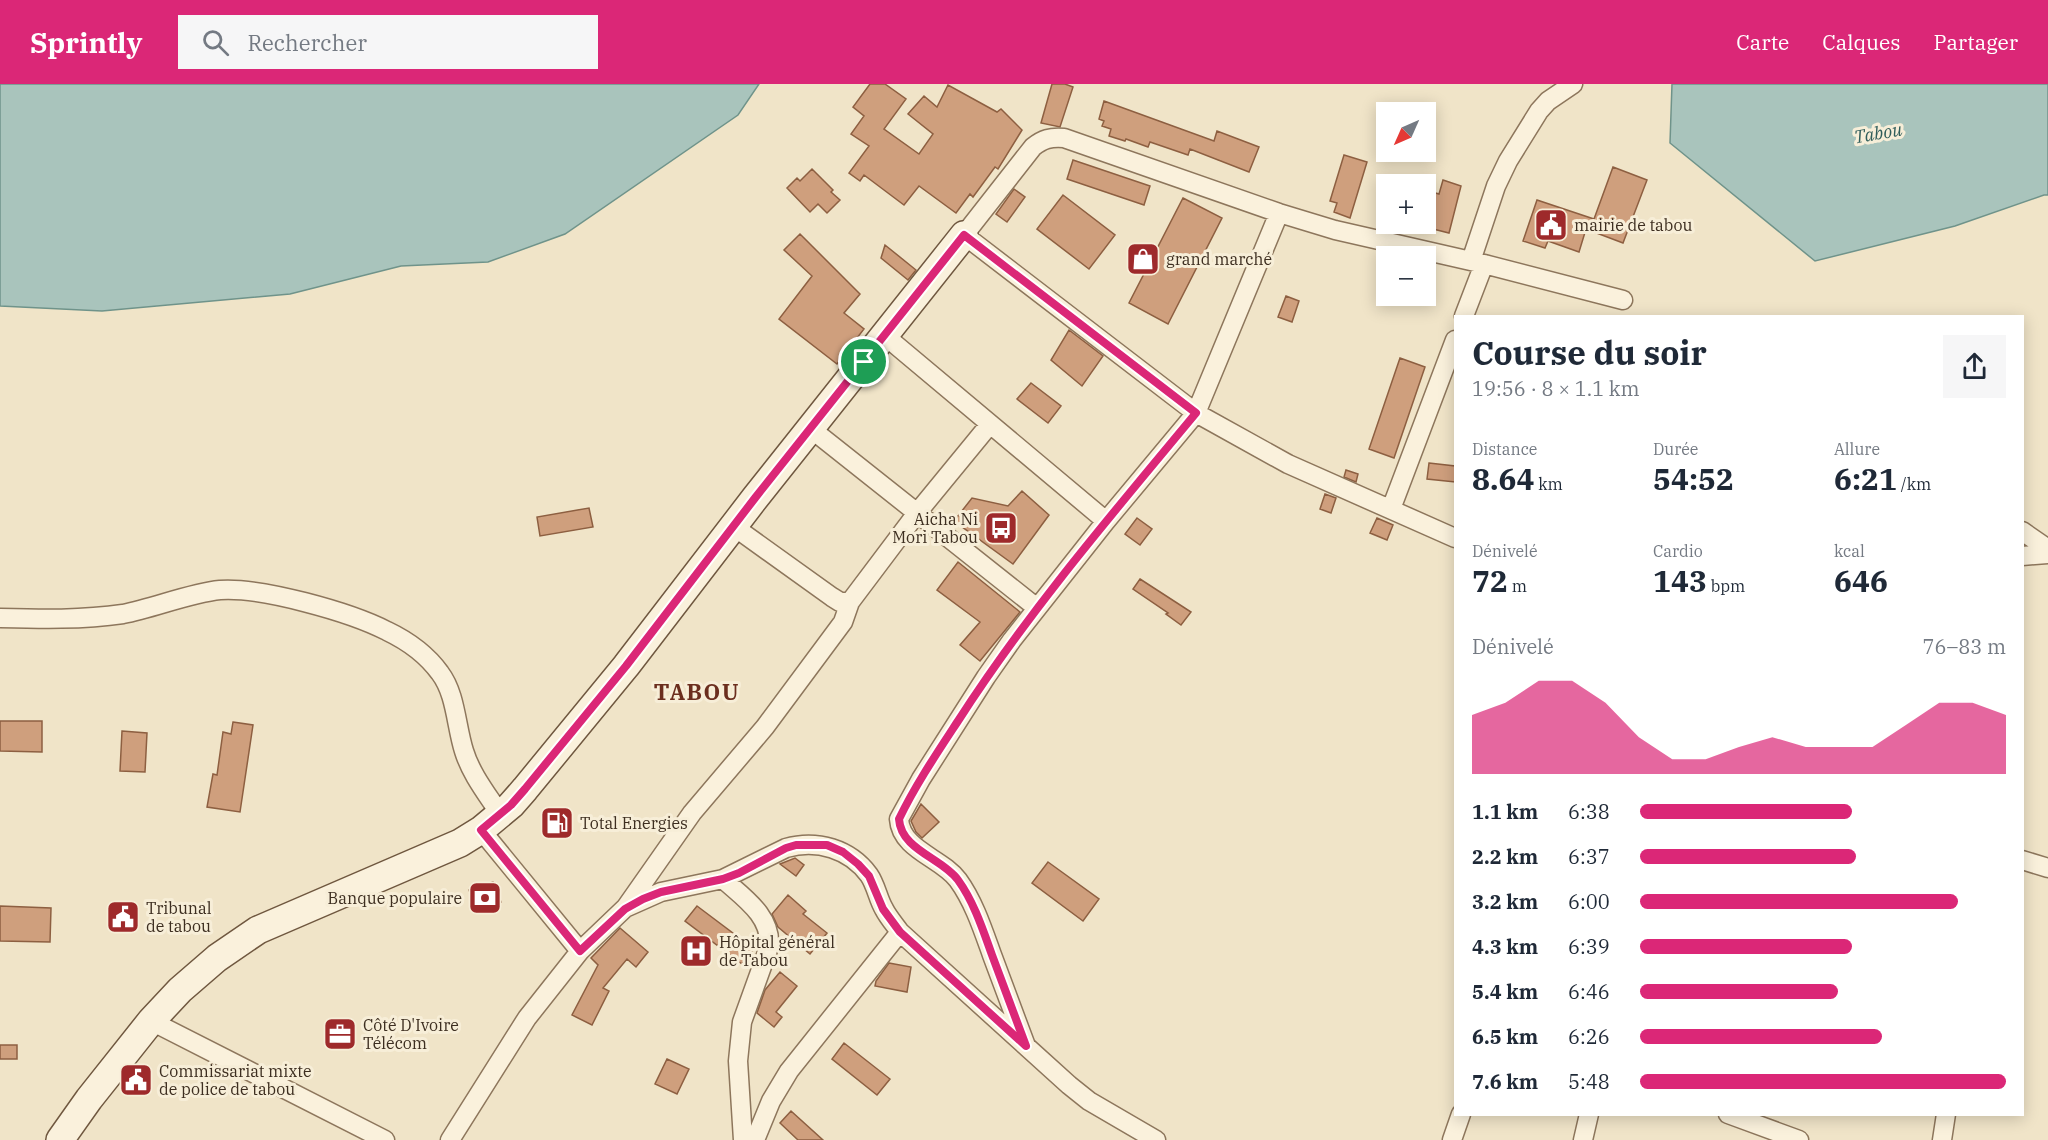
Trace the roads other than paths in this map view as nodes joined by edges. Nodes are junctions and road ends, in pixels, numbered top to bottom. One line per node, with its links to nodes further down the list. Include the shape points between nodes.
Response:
1 (1573, 84): 4 (street, via 1539,111 1508,161 1496,186)
2 (1279, 213): 3 (street, via 1078,142 1053,137 1032,147); 4 (street, via 1335,230); 9 (street)
3 (964, 235): 7 (street); 9 (street)
4 (1478, 262): 5 (street); 6 (street)
5 (1623, 300)
6 (1464, 315)
7 (884, 335): 10 (street); 11 (street)
8 (1454, 343): 12 (street)
9 (1196, 413): 12 (street, via 1288,464); 14 (street)
10 (990, 424): 13 (street); 14 (street)
11 (810, 428): 13 (street); 15 (street)
12 (1391, 509): 17 (street)
13 (917, 513): 21 (street); 22 (street)
14 (1106, 521): 22 (street)
15 (734, 526): 21 (street, via 832,597); 24 (street, via 626,666 525,789)
16 (2024, 532): 18 (street)
17 (1454, 538)
18 (2048, 549)
19 (2048, 554): 20 (street)
20 (2024, 556)
21 (850, 602): 28 (street, via 843,622 765,727 693,813)
22 (1037, 608): 32 (street, via 986,677 899,819 906,836 917,848 952,873 965,891)
23 (0, 618): 24 (street, via 61,619 121,614 219,590 239,590 274,595 387,630 416,649 442,675)
24 (491, 822): 30 (street); 31 (street, via 432,857 258,930 217,958)
25 (2024, 861): 26 (street)
26 (2048, 868)
27 (723, 879): 28 (street, via 661,892); 29 (street, via 786,848 827,845 843,852 869,876 883,909); 40 (street, via 763,918 770,935 742,1022 738,1061)
28 (625, 909): 30 (street)
29 (900, 932): 32 (street); 41 (street, via 789,1071)
30 (580, 951): 39 (street, via 527,1018)
31 (151, 1021): 37 (street); 38 (street)
32 (1026, 1046): 42 (street, via 1089,1101)
33 (1460, 1116): 43 (street)
34 (1589, 1116): 44 (street)
35 (1733, 1116): 45 (street)
36 (1946, 1116): 46 (street)
37 (60, 1140)
38 (385, 1140)
39 (450, 1140)
40 (743, 1140)
41 (755, 1140)
42 (1156, 1140)
43 (1452, 1140)
44 (1583, 1140)
45 (1799, 1140)
46 (1942, 1140)

